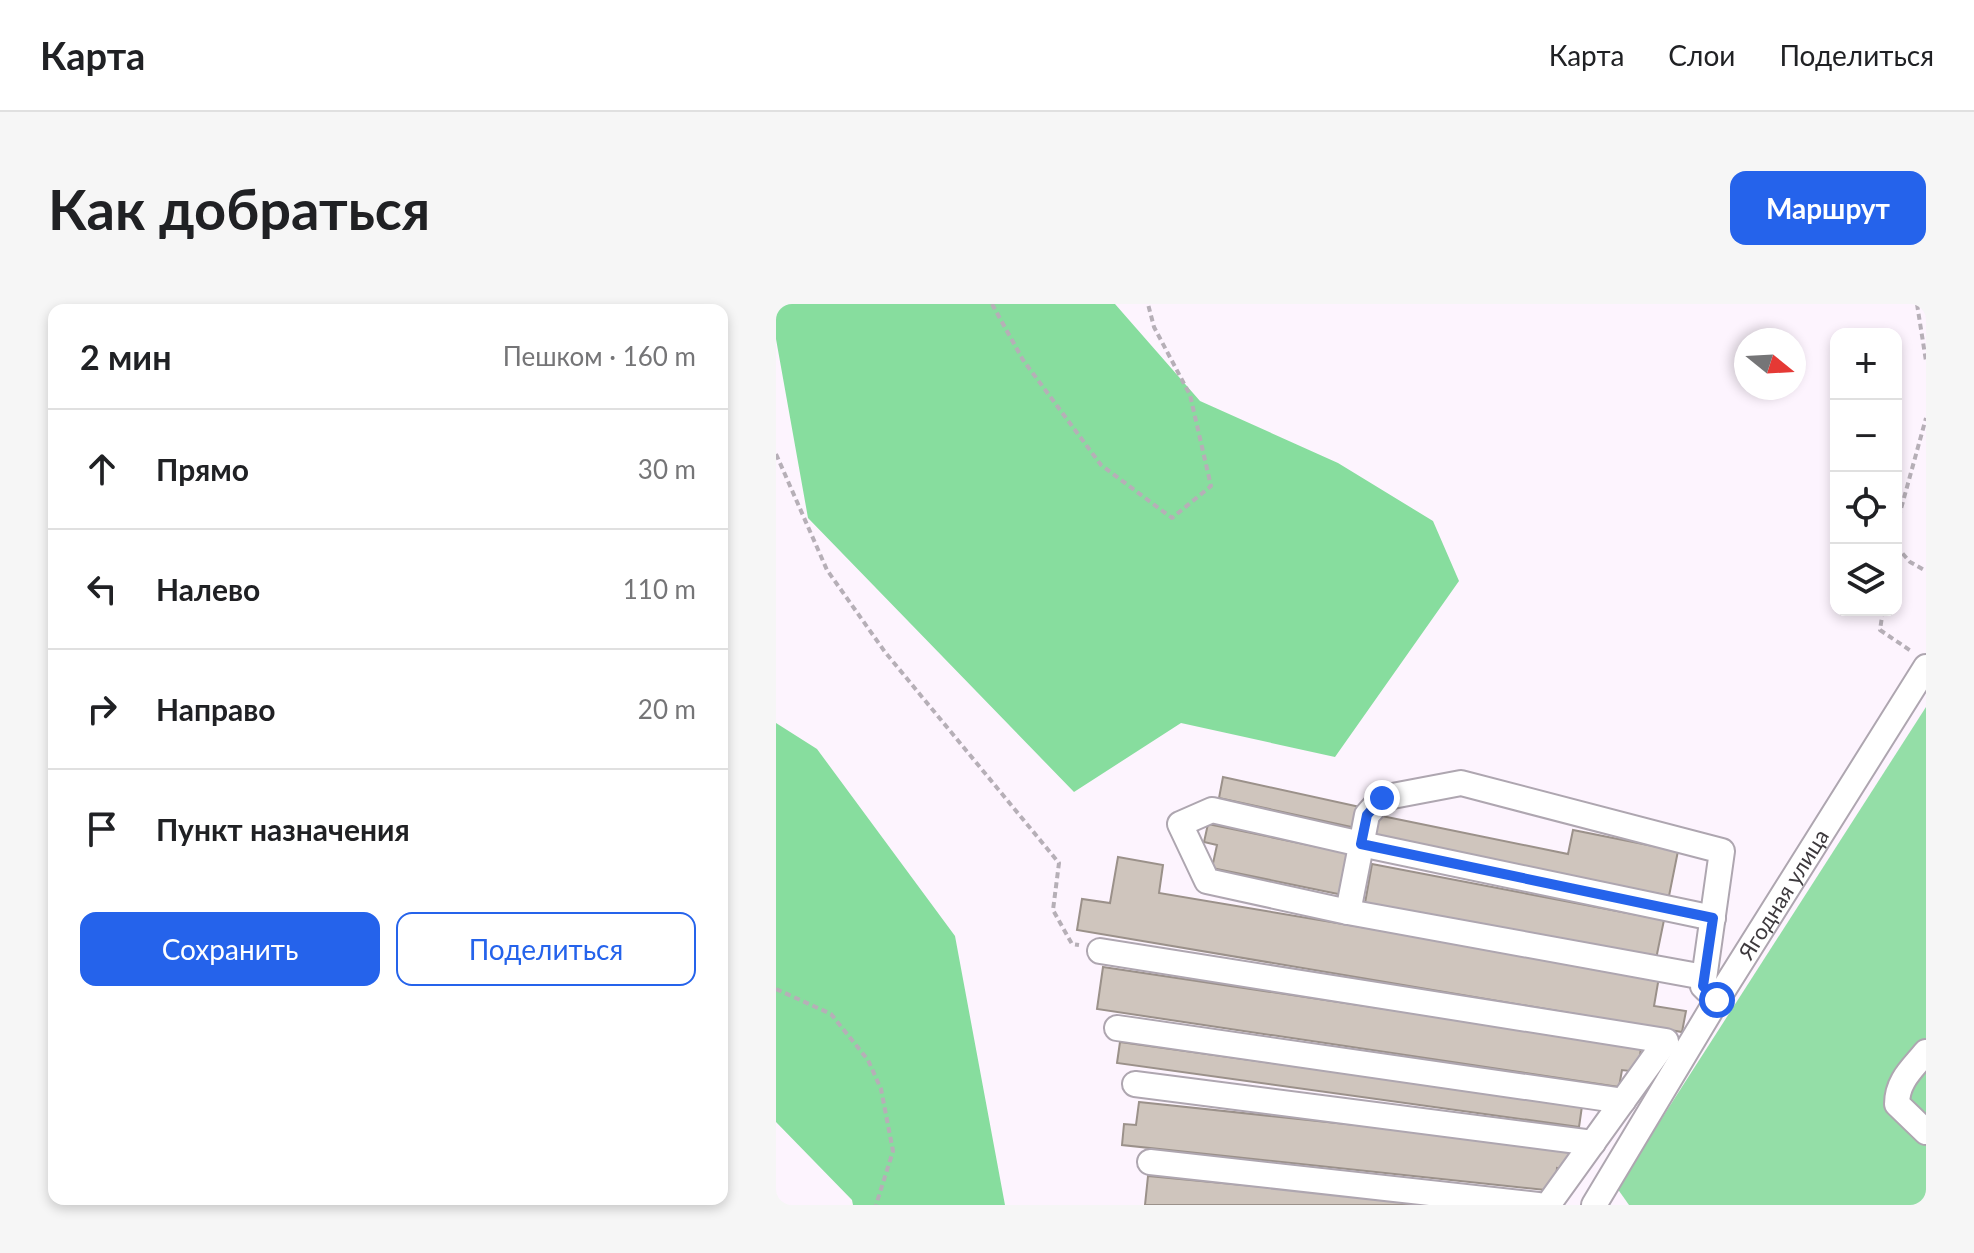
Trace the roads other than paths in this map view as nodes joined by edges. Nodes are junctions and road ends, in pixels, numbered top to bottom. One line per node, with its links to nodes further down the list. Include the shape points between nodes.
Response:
1 (1920, 660): 7 (street, Ягодная улица)
2 (1361, 844): 3 (street); 3 (street, via 1212,810 1180,824 1207,881); 4 (street); 4 (street, via 1367,815 1382,798 1461,783 1722,851)
3 (1348, 912): 6 (street)
4 (1713, 918): 6 (street)
5 (1100, 951): 11 (street, via 1666,1041)
6 (1704, 977): 7 (street, via 1703,986)
7 (1717, 1000): 17 (street, Ягодная улица)
8 (1117, 1028): 11 (street)
9 (1926, 1052): 12 (street, via 1897,1091 1897,1104)
10 (1135, 1084): 13 (street)
11 (1623, 1101): 13 (street)
12 (1926, 1132)
13 (1593, 1143): 16 (street)
14 (1150, 1162): 15 (street)
15 (1538, 1205)
16 (1548, 1205)
17 (1594, 1205)

